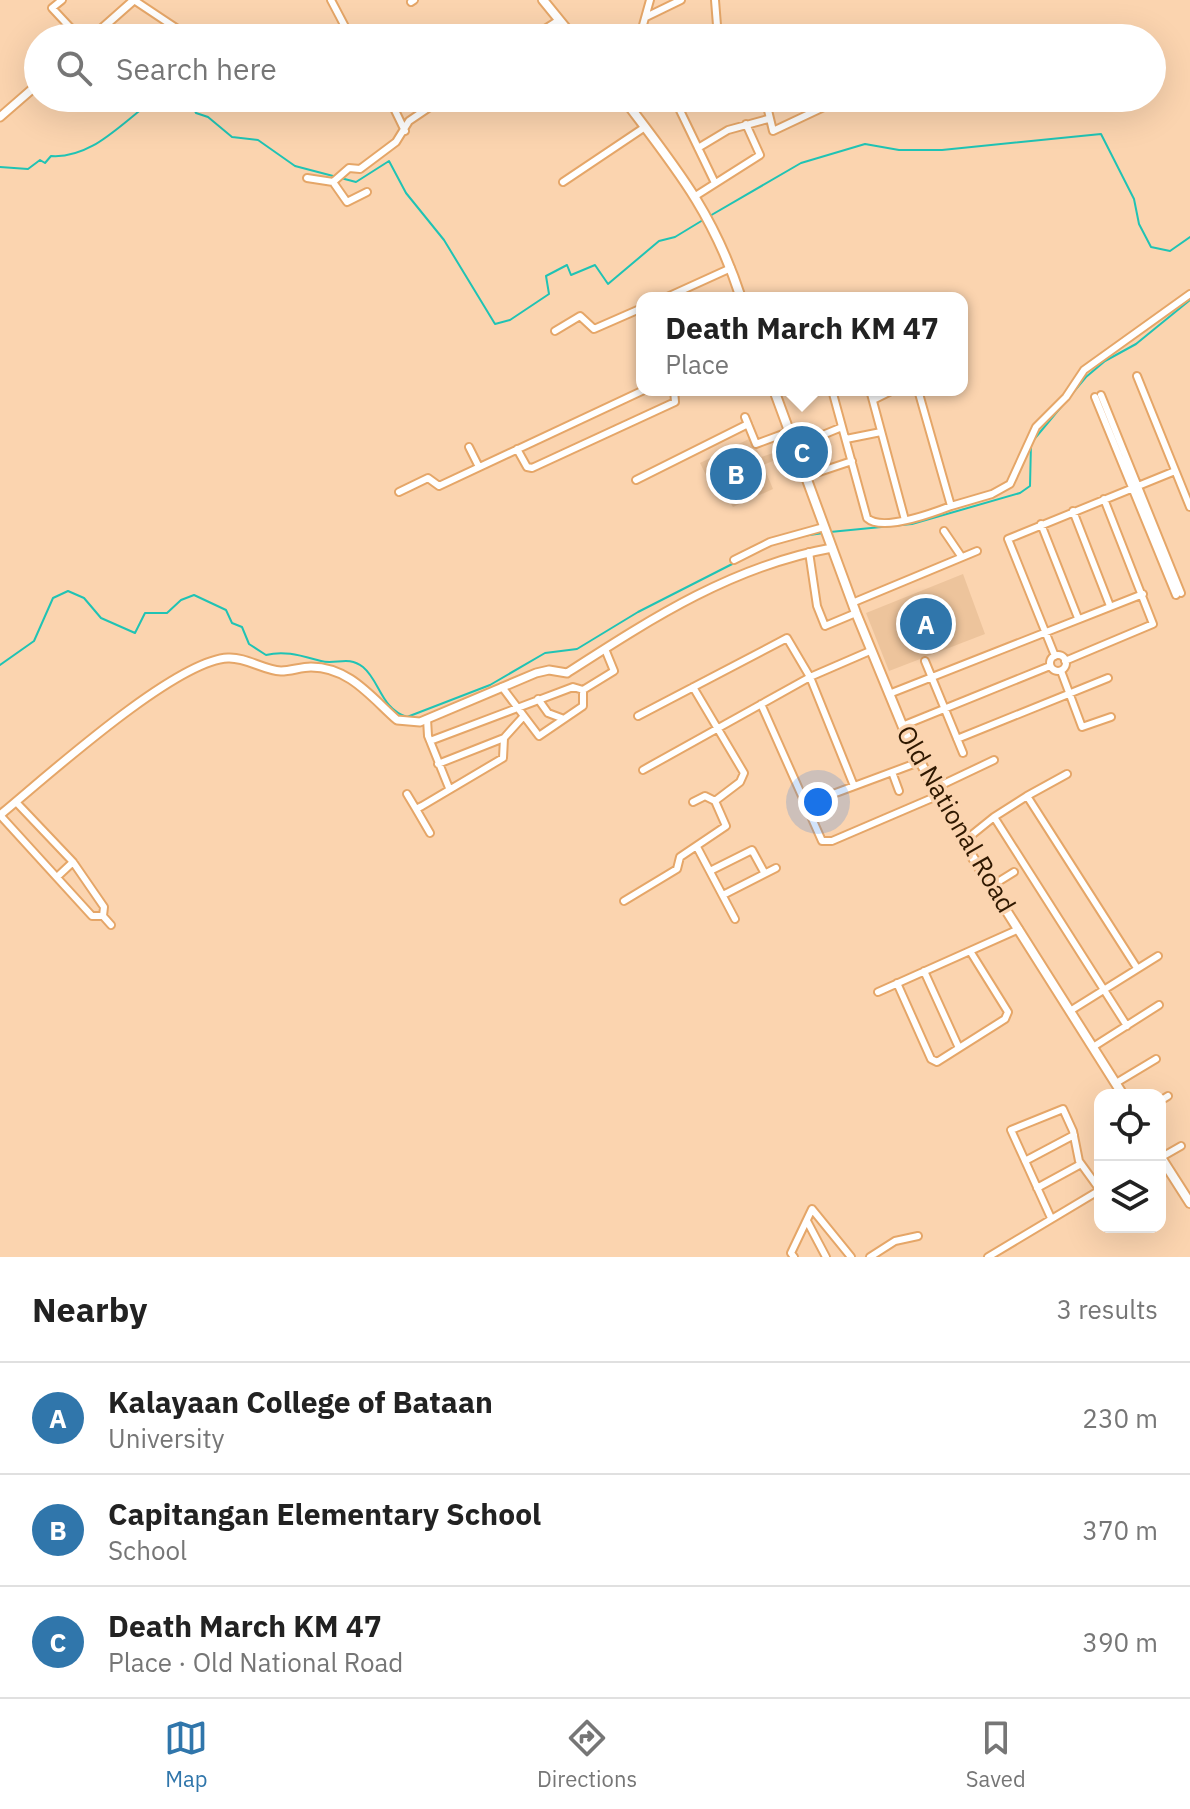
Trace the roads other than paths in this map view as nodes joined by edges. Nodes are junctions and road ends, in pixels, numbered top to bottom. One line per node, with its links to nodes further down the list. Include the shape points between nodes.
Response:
1 (62, 0): 10 (street, via 52,8)
2 (134, 0): 11 (street); 12 (street)
3 (331, 0): 13 (street)
4 (543, 0): 9 (main road)
5 (650, 0): 8 (street)
6 (681, 0): 8 (street)
7 (715, 0): 17 (street)
8 (646, 17): 16 (street)
9 (559, 20): 14 (street); 15 (main road)
10 (67, 24)
11 (107, 24)
12 (170, 24)
13 (344, 24)
14 (553, 24)
15 (562, 24)
16 (643, 24)
17 (717, 24)
18 (24, 96): 25 (street)
19 (396, 112): 29 (street)
20 (422, 112): 29 (street)
21 (634, 112): 28 (main road)
22 (681, 112): 30 (street)
23 (767, 112): 26 (street)
24 (813, 112): 26 (street, via 773,131)
25 (0, 117)
26 (768, 119): 27 (street)
27 (746, 124): 30 (street); 34 (street, via 760,155)
28 (645, 127): 33 (street); 36 (main road)
29 (405, 131): 32 (street, via 360,169 349,168)
30 (698, 148): 34 (street)
31 (307, 178): 32 (street)
32 (333, 182): 35 (street, via 347,202)
33 (563, 182)
34 (715, 183): 36 (street)
35 (367, 192)
36 (697, 195): 37 (main road)
37 (731, 268): 38 (street); 39 (main road)
38 (678, 292)
39 (739, 292)
40 (1190, 294): 68 (street, via 1084,370 1036,427 1007,486)
41 (636, 311): 42 (street, via 594,329 580,316)
42 (555, 331)
43 (1137, 376): 62 (street)
44 (636, 394): 59 (street)
45 (674, 396): 59 (street, via 675,402 532,468)
46 (776, 396): 54 (main road, Old National Road)
47 (834, 396): 53 (street)
48 (872, 396): 52 (street)
49 (881, 396): 52 (street)
50 (922, 396): 68 (street)
51 (1098, 396): 65 (street)
52 (873, 400): 55 (street)
53 (842, 427): 56 (street); 57 (street)
54 (791, 431): 57 (main road, Old National Road); 64 (street, via 756,444 746,421)
55 (881, 432): 56 (street); 71 (street)
56 (846, 439): 60 (street)
57 (796, 446): 63 (main road, Old National Road)
58 (469, 447): 61 (street)
59 (517, 449): 61 (street)
60 (852, 461): 63 (street); 71 (street, via 870,522)
61 (479, 467): 66 (street, via 439,486 428,478)
62 (1175, 471): 65 (street); 69 (street)
63 (807, 476): 74 (main road, Old National Road)
64 (636, 480)
65 (1134, 487): 67 (street); 81 (street)
66 (399, 492)
67 (1104, 499): 70 (street); 80 (street)
68 (951, 506): 71 (street)
69 (1190, 507)
70 (1073, 511): 72 (street); 83 (street)
71 (905, 520)
72 (1041, 524): 85 (street); 86 (street, via 1008,539)
73 (944, 531): 78 (street)
74 (826, 532): 75 (main road, Old National Road); 79 (street, via 770,542)
75 (832, 548): 77 (street); 82 (main road, Old National Road)
76 (977, 551): 78 (street)
77 (809, 552): 84 (street, via 825,626); 87 (street, via 733,576)
78 (961, 556): 82 (street)
79 (734, 560)
80 (1143, 594): 83 (street); 91 (street, via 1151,627)
81 (1179, 594)
82 (852, 603): 84 (main road, Old National Road)
83 (1110, 606): 85 (street)
84 (856, 613): 88 (main road, Old National Road)
85 (1078, 618): 86 (street)
86 (1045, 631): 89 (street); 95 (street)
87 (605, 649): 97 (street, via 567,673 549,670); 99 (street, via 614,671)
88 (870, 651): 94 (street); 100 (main road, Old National Road)
89 (1055, 656): 91 (street); 92 (street)
90 (925, 661): 95 (street)
91 (1065, 661): 93 (street)
92 (1050, 666): 93 (street); 105 (street)
93 (1061, 671): 101 (street)
94 (810, 677): 98 (street, via 787,638); 103 (street); 123 (street)
95 (932, 677): 100 (street); 105 (street)
96 (1108, 678): 101 (street)
97 (502, 687): 104 (street); 109 (street)
98 (693, 687): 106 (street); 112 (street)
99 (583, 690): 102 (street, via 573,687); 110 (street, via 583,706)
100 (889, 694): 111 (main road, Old National Road)
101 (1070, 694): 107 (street, via 1082,727); 114 (street)
102 (538, 699): 104 (street); 110 (street, via 548,713)
103 (761, 704): 112 (street); 132 (street)
104 (514, 708): 108 (street); 115 (street)
105 (945, 709): 111 (street); 114 (street)
106 (638, 716)
107 (1111, 717)
108 (522, 718): 110 (street, via 539,736); 113 (street)
109 (427, 719): 115 (street); 130 (street, via 397,720 367,691 333,670 280,671 232,657 217,659 155,693)
110 (564, 719)
111 (902, 726): 118 (main road, Old National Road)
112 (715, 729): 120 (street); 129 (street, via 744,773)
113 (504, 738): 119 (street); 124 (street, via 503,758)
114 (957, 739): 116 (street)
115 (430, 741): 119 (street)
116 (963, 753)
117 (994, 760): 126 (street)
118 (919, 762): 121 (street); 126 (main road, Old National Road)
119 (438, 764): 124 (street)
120 (643, 770)
121 (892, 772): 123 (street); 125 (street)
122 (1067, 774): 128 (street)
123 (854, 786): 132 (street)
124 (449, 788): 133 (street)
125 (899, 791)
126 (935, 792): 132 (street, via 827,842); 137 (main road, Old National Road)
127 (407, 794): 133 (street)
128 (1027, 796): 135 (street); 154 (street)
129 (715, 801): 131 (street, via 705,796); 138 (street, via 726,826)
130 (16, 802): 134 (street); 139 (street)
131 (693, 802)
132 (806, 804)
133 (416, 809): 136 (street)
134 (0, 815): 144 (street)
135 (994, 817): 137 (street); 157 (street)
136 (430, 833)
137 (963, 842): 145 (main road, Old National Road)
138 (697, 847): 141 (street); 147 (street, via 680,857 677,869)
139 (73, 862): 144 (street); 148 (street, via 104,907)
140 (776, 868): 142 (street)
141 (710, 871): 142 (street, via 752,850); 146 (street)
142 (764, 872): 146 (street)
143 (1014, 872): 145 (street)
144 (57, 877): 148 (street, via 92,916)
145 (993, 885): 151 (main road, Old National Road)
146 (723, 895): 149 (street)
147 (624, 901)
148 (103, 916): 150 (street)
149 (735, 919)
150 (111, 925)
151 (1019, 929): 152 (street); 160 (main road, Old National Road)
152 (970, 951): 155 (street); 163 (street, via 1008,1012)
153 (1158, 956): 154 (street)
154 (1137, 968): 157 (street)
155 (924, 971): 156 (street); 163 (street)
156 (897, 983): 158 (street); 163 (street, via 931,1059 937,1062)
157 (1104, 990): 160 (street); 161 (street)
158 (878, 992)
159 (1159, 1005): 161 (street)
160 (1070, 1011): 162 (main road, Old National Road)
161 (1127, 1026): 162 (street)
162 (1093, 1047): 165 (main road, Old National Road)
163 (959, 1048)
164 (1156, 1059): 165 (street)
165 (1116, 1083): 166 (main road, Old National Road)
166 (1120, 1089)
167 (1074, 1135): 170 (street); 170 (street, via 1063,1109 1011,1130); 172 (street)
168 (1181, 1146): 169 (street)
169 (1166, 1154)
170 (1025, 1161): 174 (street)
171 (1163, 1161): 176 (main road)
172 (1081, 1164): 173 (street); 174 (street)
173 (1094, 1182)
174 (1037, 1188): 177 (street)
175 (1094, 1193): 177 (street)
176 (1189, 1201)
177 (1051, 1218): 184 (street)
178 (807, 1221): 181 (street, via 791,1253); 182 (street); 183 (street, via 812,1209 820,1214)
179 (918, 1236): 180 (street, via 895,1241)
180 (875, 1256)
181 (794, 1257)
182 (826, 1257)
183 (851, 1257)
184 (988, 1257)

